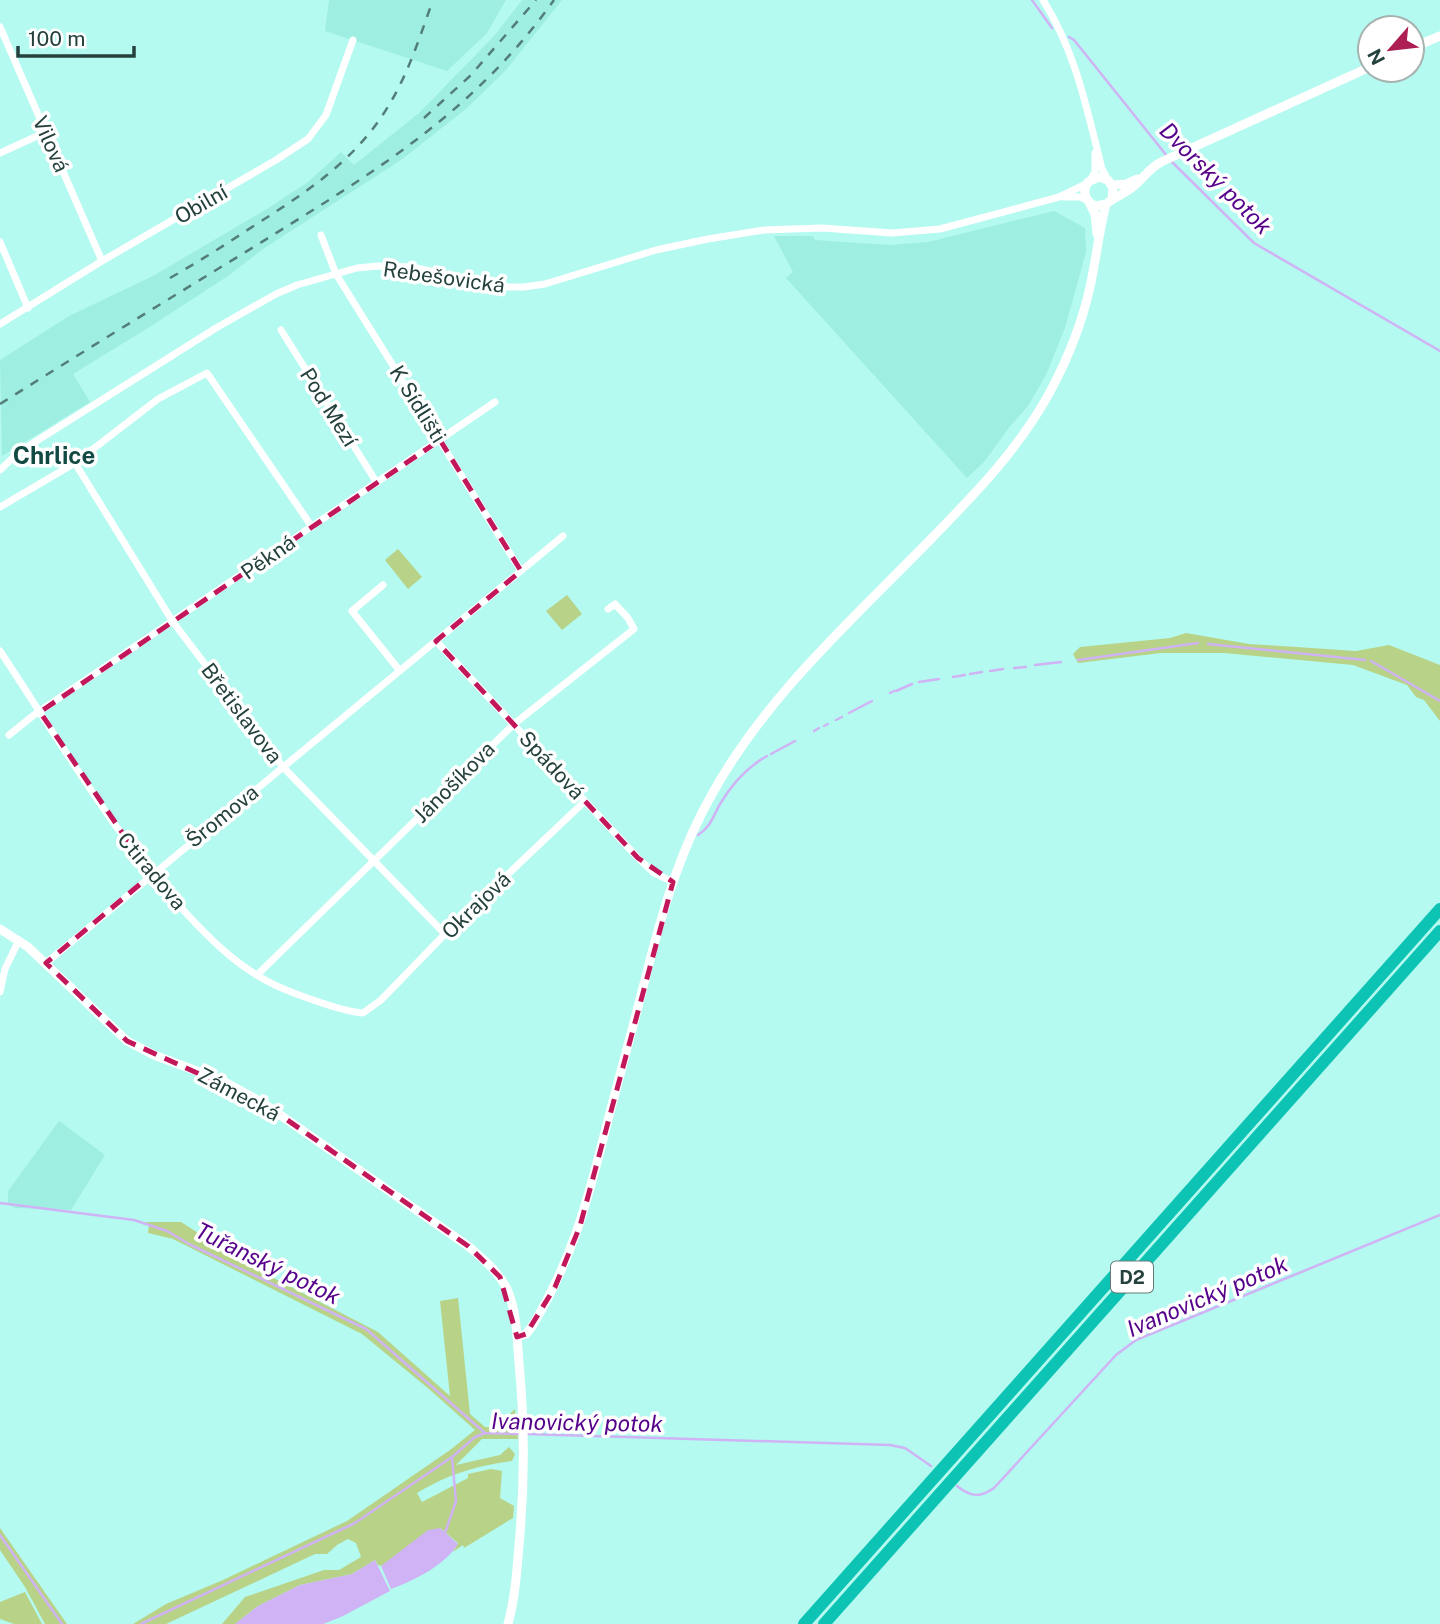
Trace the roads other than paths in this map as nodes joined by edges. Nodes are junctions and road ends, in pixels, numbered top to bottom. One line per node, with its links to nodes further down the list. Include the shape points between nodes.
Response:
1 (1042, 0): 6 (street, via 1070,55)
2 (0, 27): 5 (street, Vilová)
3 (353, 40): 17 (street, Obilní, via 326,115 308,139)
4 (1356, 73): 8 (street, via 1171,157)
5 (46, 132): 7 (street); 17 (street, Vilová)
6 (1096, 142): 9 (street, via 1095,172); 10 (street)
7 (0, 153)
8 (1140, 178): 10 (street, via 1126,184); 13 (street)
9 (1088, 182): 10 (street, via 1099,177); 11 (street, Rebešovická); 12 (street, via 1084,193)
10 (1110, 182): 13 (street)
11 (1059, 197): 12 (street, Rebešovická); 18 (street, Rebešovická, via 924,231 803,228 708,239 524,287 395,266 368,266)
12 (1088, 201): 13 (street, via 1096,206); 16 (street, via 1095,214)
13 (1109, 201): 16 (street)
14 (321, 235): 18 (street, K Sídlišti)
15 (0, 242): 19 (street)
16 (1098, 242): 44 (street, via 1074,340 1025,432 988,480 765,713 709,799)
17 (102, 261): 19 (street, Obilní)
18 (336, 274): 23 (street, K Sídlišti); 25 (street, Rebešovická, via 276,294 216,328 19,452)
19 (28, 308): 20 (street, Obilní)
20 (0, 324)
21 (281, 330): 26 (street, Pod Mezí)
22 (495, 402): 23 (street, Pěkná)
23 (440, 440): 26 (street, Pěkná); 30 (street, K Sídlišti)
24 (75, 463): 27 (street); 28 (street, via 158,399 207,373); 33 (street, Břetislavova)
25 (0, 470)
26 (377, 483): 28 (street, Pěkná)
27 (0, 507)
28 (312, 527): 33 (street, Pěkná)
29 (563, 536): 30 (street, Šromova)
30 (521, 571): 34 (street, Šromova)
31 (383, 585): 36 (street, via 352,611)
32 (608, 609): 38 (street, Jánošíkova, via 615,604 634,629)
33 (173, 622): 37 (street, Pěkná); 40 (street, Břetislavova)
34 (436, 641): 36 (street, Šromova); 38 (street, Spádová)
35 (0, 651): 37 (street, Ctiradova)
36 (400, 671): 40 (street, Šromova)
37 (40, 712): 39 (street, Pěkná); 43 (street, Ctiradova, via 120,835)
38 (514, 724): 41 (street, Spádová); 42 (street, Jánošíkova)
39 (9, 735)
40 (283, 767): 42 (street, Břetislavova); 43 (street, Šromova)
41 (585, 801): 44 (street, Spádová, via 646,866); 48 (street, Okrajová)
42 (374, 861): 48 (street, Břetislavova); 51 (street, Jánošíkova)
43 (151, 874): 50 (street, Šromova); 51 (street, Ctiradova, via 215,944)
44 (673, 882): 54 (street, via 575,1240 531,1328)
45 (1440, 909): 56 (highway, D2)
46 (0, 929): 49 (street, Zámecká)
47 (1440, 931): 57 (highway, D2)
48 (445, 934): 53 (street, Okrajová)
49 (19, 940): 50 (street, Zámecká); 52 (street)
50 (46, 963): 54 (street, Zámecká, via 127,1041 221,1080 263,1103 483,1259 507,1290)
51 (257, 975): 53 (street, Ctiradova, via 290,992 357,1012)
52 (0, 992)
53 (368, 1011)
54 (517, 1337): 55 (street, Zámecká, via 526,1441 514,1602)
55 (508, 1624)
56 (804, 1624)
57 (824, 1624)

